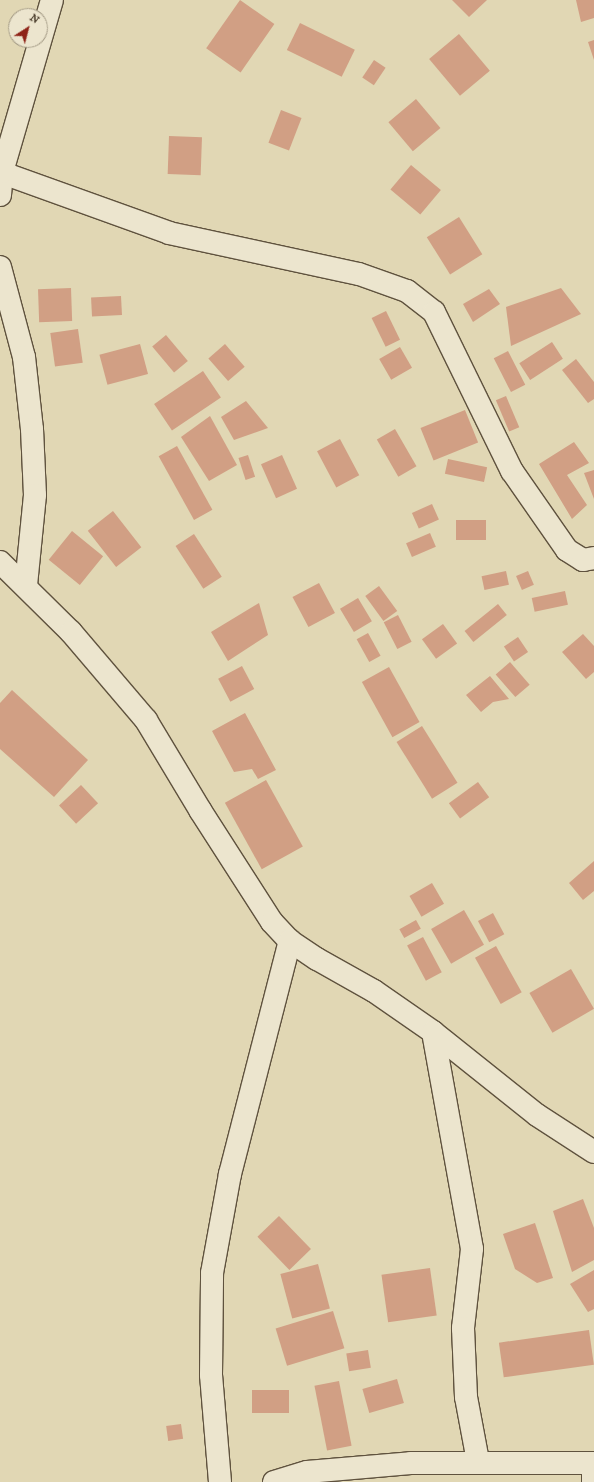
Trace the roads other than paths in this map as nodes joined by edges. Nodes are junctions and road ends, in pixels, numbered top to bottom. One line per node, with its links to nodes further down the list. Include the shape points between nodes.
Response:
1 (52, 0): 2 (street)
2 (1, 172): 3 (street); 5 (street, via 169,233 359,274 407,291 434,312 512,471 567,550 583,560)
3 (0, 195)
4 (0, 267): 7 (street, via 24,357 32,429 35,495)
5 (594, 558)
6 (0, 562): 7 (street)
7 (26, 585): 8 (street, via 115,681 146,720 272,922)
8 (290, 941): 9 (street, via 317,960 374,992); 13 (street, via 230,1174 212,1273 211,1375)
9 (433, 1032): 10 (street, via 537,1115); 11 (street, via 472,1250 463,1328 466,1397)
10 (594, 1152)
11 (478, 1461): 12 (street); 14 (street, via 411,1462 307,1472)
12 (593, 1469)
13 (220, 1482)
14 (274, 1482)

